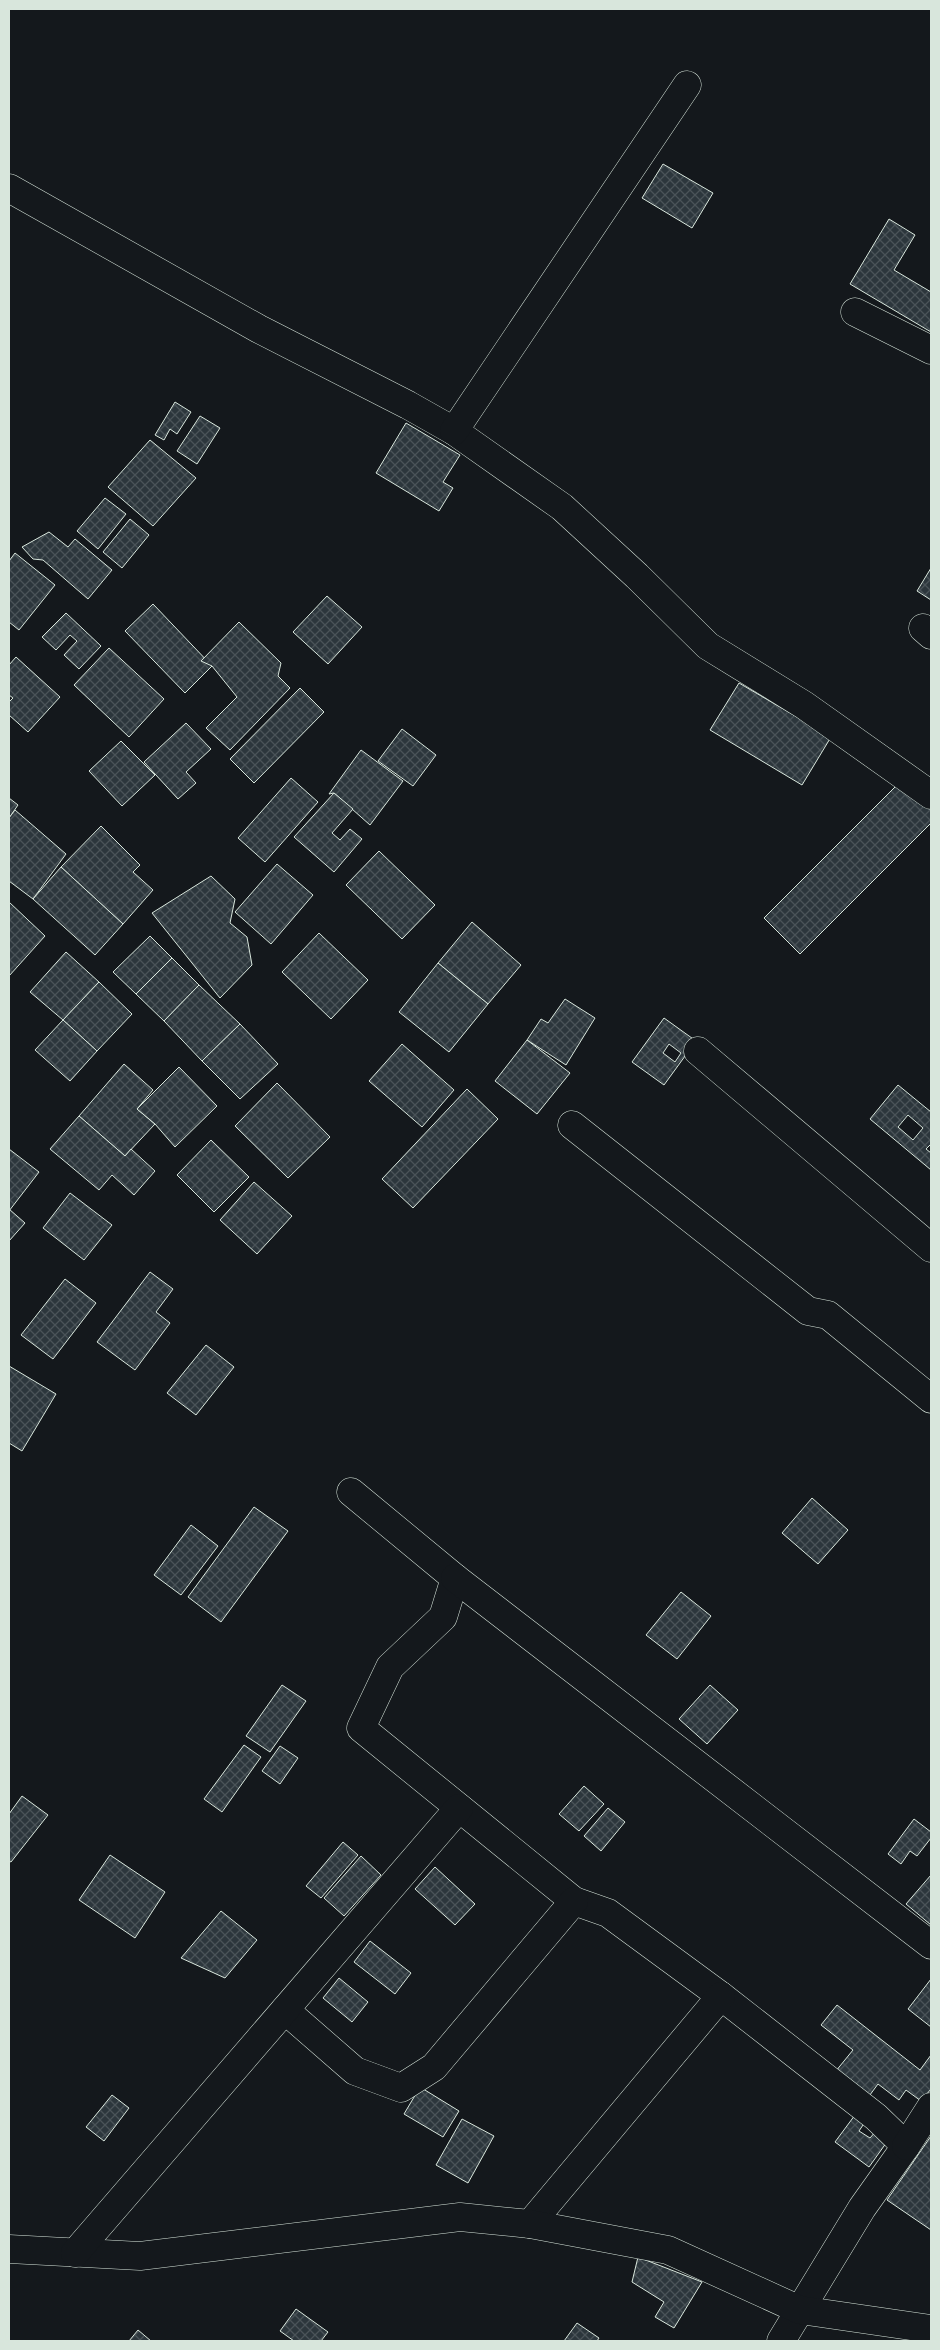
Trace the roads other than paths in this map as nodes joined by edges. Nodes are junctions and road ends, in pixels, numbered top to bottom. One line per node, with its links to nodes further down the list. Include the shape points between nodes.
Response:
1 (687, 86): 5 (street)
2 (9, 188): 5 (street, via 258,329)
3 (855, 312): 4 (street)
4 (931, 350)
5 (454, 431): 6 (street, via 562,507 708,646 804,705)
6 (931, 795)
7 (698, 1051): 9 (street)
8 (572, 1125): 10 (street, via 808,1311 828,1315)
9 (931, 1248)
10 (931, 1399)
11 (351, 1492): 12 (street)
12 (455, 1578): 13 (street, via 443,1617 390,1667 361,1728); 15 (street)
13 (458, 1808): 14 (street); 17 (street)
14 (574, 1901): 16 (street, via 608,1913); 17 (street, via 434,2068 401,2088 355,2070)
15 (931, 1945)
16 (721, 1996): 19 (street, via 876,2116); 20 (street)
17 (285, 2010): 21 (street)
18 (931, 2107): 19 (street)
19 (906, 2146): 23 (street, via 862,2208)
20 (530, 2224): 21 (street, via 460,2217 140,2256); 23 (street, via 668,2250)
21 (75, 2254): 22 (street)
22 (11, 2255)
23 (800, 2310): 24 (street); 25 (street)
24 (931, 2329)
25 (781, 2341)

